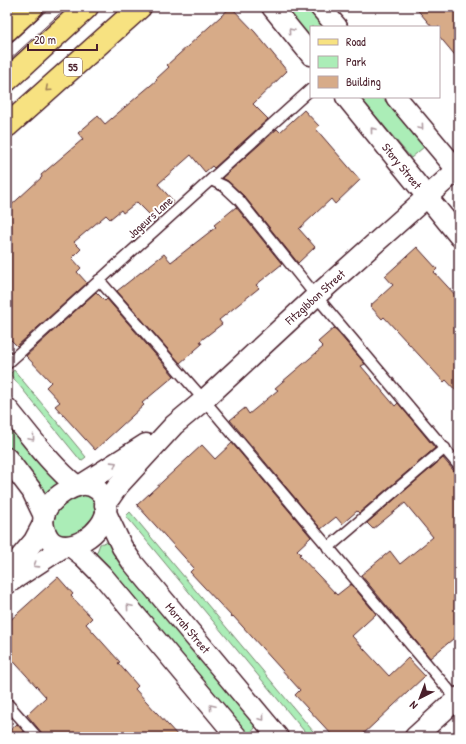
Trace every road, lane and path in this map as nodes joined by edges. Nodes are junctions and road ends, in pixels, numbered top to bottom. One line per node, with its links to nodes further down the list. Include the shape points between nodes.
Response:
1 (32, 7): 7 (main road)
2 (87, 7): 9 (main road)
3 (140, 7): 13 (main road, 55, one-way to 13)
4 (272, 7): 8 (street, one-way to 4)
5 (320, 7): 6 (street)
6 (336, 26)
7 (7, 30)
8 (310, 54)
9 (7, 80)
10 (310, 90): 15 (lane, Jageurs Lane)
11 (347, 98): 16 (street, Story Street, one-way to 11)
12 (397, 98): 14 (street, one-way to 14)
13 (7, 126)
14 (458, 171): 16 (street, Fitzgibbon Street)
15 (212, 180): 18 (lane, Jageurs Lane); 19 (lane, via 224,186 239,200)
16 (428, 197): 17 (street, Story Street); 19 (street, Fitzgibbon Street)
17 (459, 236)
18 (99, 280): 20 (lane, Jageurs Lane); 21 (lane)
19 (316, 296): 21 (street, Fitzgibbon Street); 24 (lane)
20 (7, 364)
21 (204, 400): 23 (street, Fitzgibbon Street); 31 (lane)
22 (7, 408): 27 (street, one-way to 27, via 54,464 70,481)
23 (174, 425): 27 (street, Fitzgibbon Street, one-way to 23); 28 (street, Fitzgibbon Street, via 118,486)
24 (444, 448): 26 (lane); 31 (lane)
25 (7, 458): 29 (street, via 32,491)
26 (459, 466)
27 (79, 485): 28 (street, via 88,484 96,489 103,497); 29 (street, via 55,498 48,506)
28 (106, 509): 30 (street, via 103,522 96,531 86,539); 38 (street, Morrah Street, one-way to 38, via 122,547 132,562)
29 (44, 520): 30 (street, via 46,534 50,540 54,544); 32 (street, via 29,547)
30 (68, 546): 33 (street, one-way to 33); 37 (street, one-way to 30, via 102,575 83,556)
31 (328, 548): 34 (lane)
32 (7, 573)
33 (7, 584)
34 (458, 699): 39 (street)
35 (7, 703): 36 (lane)
36 (37, 737)
37 (237, 737)
38 (278, 737)
39 (415, 737)

